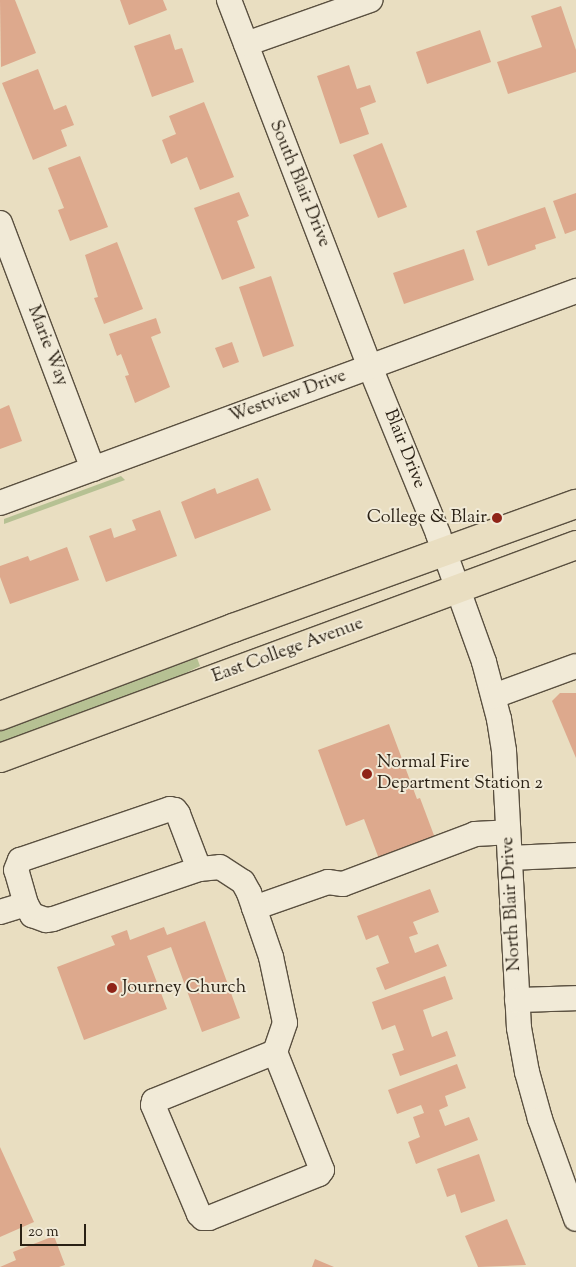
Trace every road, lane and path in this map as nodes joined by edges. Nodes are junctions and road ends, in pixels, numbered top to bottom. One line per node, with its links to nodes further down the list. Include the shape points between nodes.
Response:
1 (229, 0): 3 (street, South Blair Drive)
2 (370, 0): 3 (street)
3 (246, 44): 6 (street, South Blair Drive)
4 (0, 224): 7 (street, Marie Way)
5 (576, 291): 6 (street, Westview Drive)
6 (370, 367): 7 (street, Westview Drive); 11 (street, Blair Drive)
7 (93, 469): 8 (street, Westview Drive)
8 (0, 503)
9 (576, 504): 11 (main road)
10 (576, 545): 12 (main road, East College Avenue)
11 (445, 552): 12 (street, Blair Drive); 15 (main road)
12 (458, 588): 14 (street, North Blair Drive); 16 (main road, East College Avenue)
13 (576, 666): 14 (street)
14 (494, 696): 17 (street, North Blair Drive, via 504,751)
15 (0, 716)
16 (0, 758)
17 (508, 832): 19 (street, North Blair Drive); 22 (street, via 475,834 343,884 328,882)
18 (576, 855): 19 (street)
19 (510, 858): 25 (street, North Blair Drive)
20 (199, 869): 21 (street, via 54,919 32,915); 21 (street, via 178,814 170,809 20,860 16,870); 22 (street, via 220,867 234,875 243,882)
21 (26, 904): 23 (street)
22 (254, 908): 26 (street, via 271,957 285,1023)
23 (0, 912)
24 (576, 998): 25 (street)
25 (517, 1000): 27 (street, North Blair Drive, via 527,1072 540,1119)
26 (275, 1052): 26 (street, via 154,1101 198,1214 203,1218 322,1170)
27 (574, 1205)

